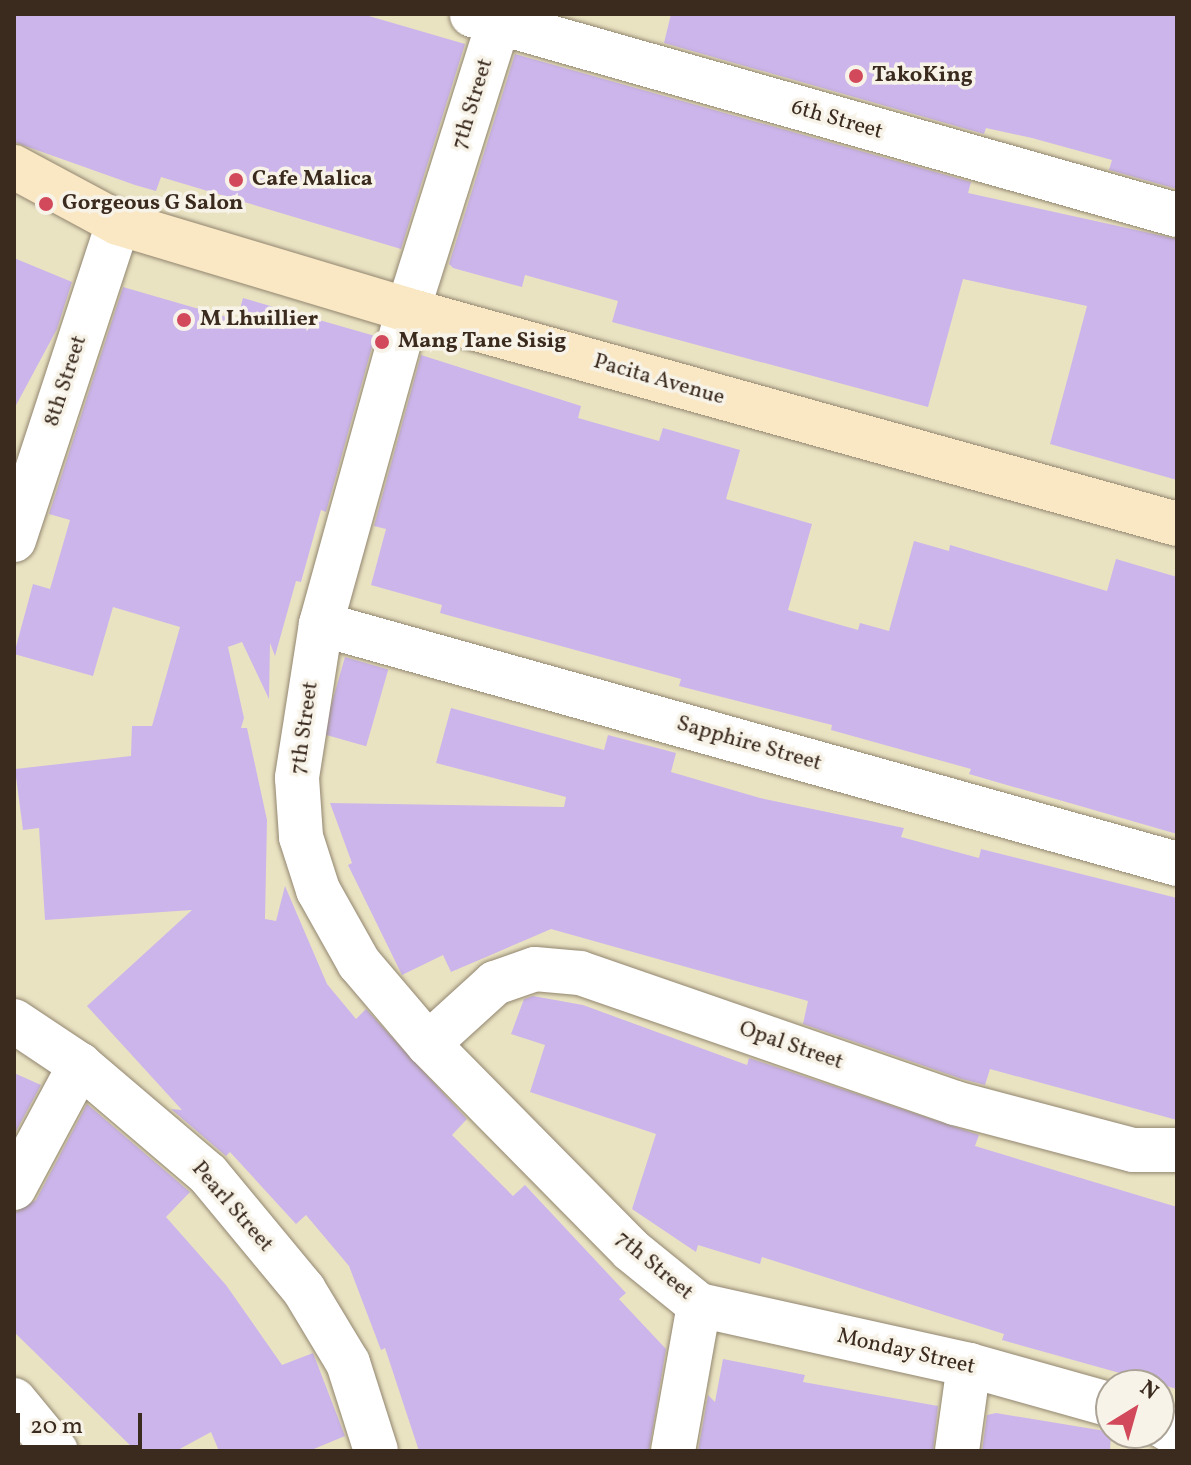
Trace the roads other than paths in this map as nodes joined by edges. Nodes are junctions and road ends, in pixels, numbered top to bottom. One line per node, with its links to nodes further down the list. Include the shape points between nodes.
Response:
1 (484, 19): 3 (street, 6th Street); 5 (street, 7th Street)
2 (14, 167): 4 (main road, Pacita Avenue)
3 (1177, 215)
4 (118, 223): 5 (main road, Pacita Avenue); 7 (street, 8th Street)
5 (408, 310): 6 (main road, Pacita Avenue); 8 (street, 7th Street)
6 (1177, 524)
7 (14, 540)
8 (321, 624): 9 (street, Sapphire Street); 11 (street, 7th Street, via 297,778 301,837 318,890 359,963)
9 (1177, 864)
10 (14, 1021): 12 (street, Pearl Street)
11 (428, 1044): 13 (street, Opal Street, via 495,983 535,969 580,973 955,1103 1133,1150); 15 (street, 7th Street, via 631,1250)
12 (80, 1065): 14 (street); 20 (street, Pearl Street, via 208,1174 304,1290 348,1363)
13 (1177, 1150)
14 (14, 1188)
15 (699, 1305): 16 (street, Monday Street); 21 (street)
16 (969, 1365): 18 (street, Monday Street); 22 (street)
17 (14, 1400): 19 (street)
18 (1095, 1400)
19 (56, 1451)
20 (376, 1451)
21 (673, 1451)
22 (957, 1451)

